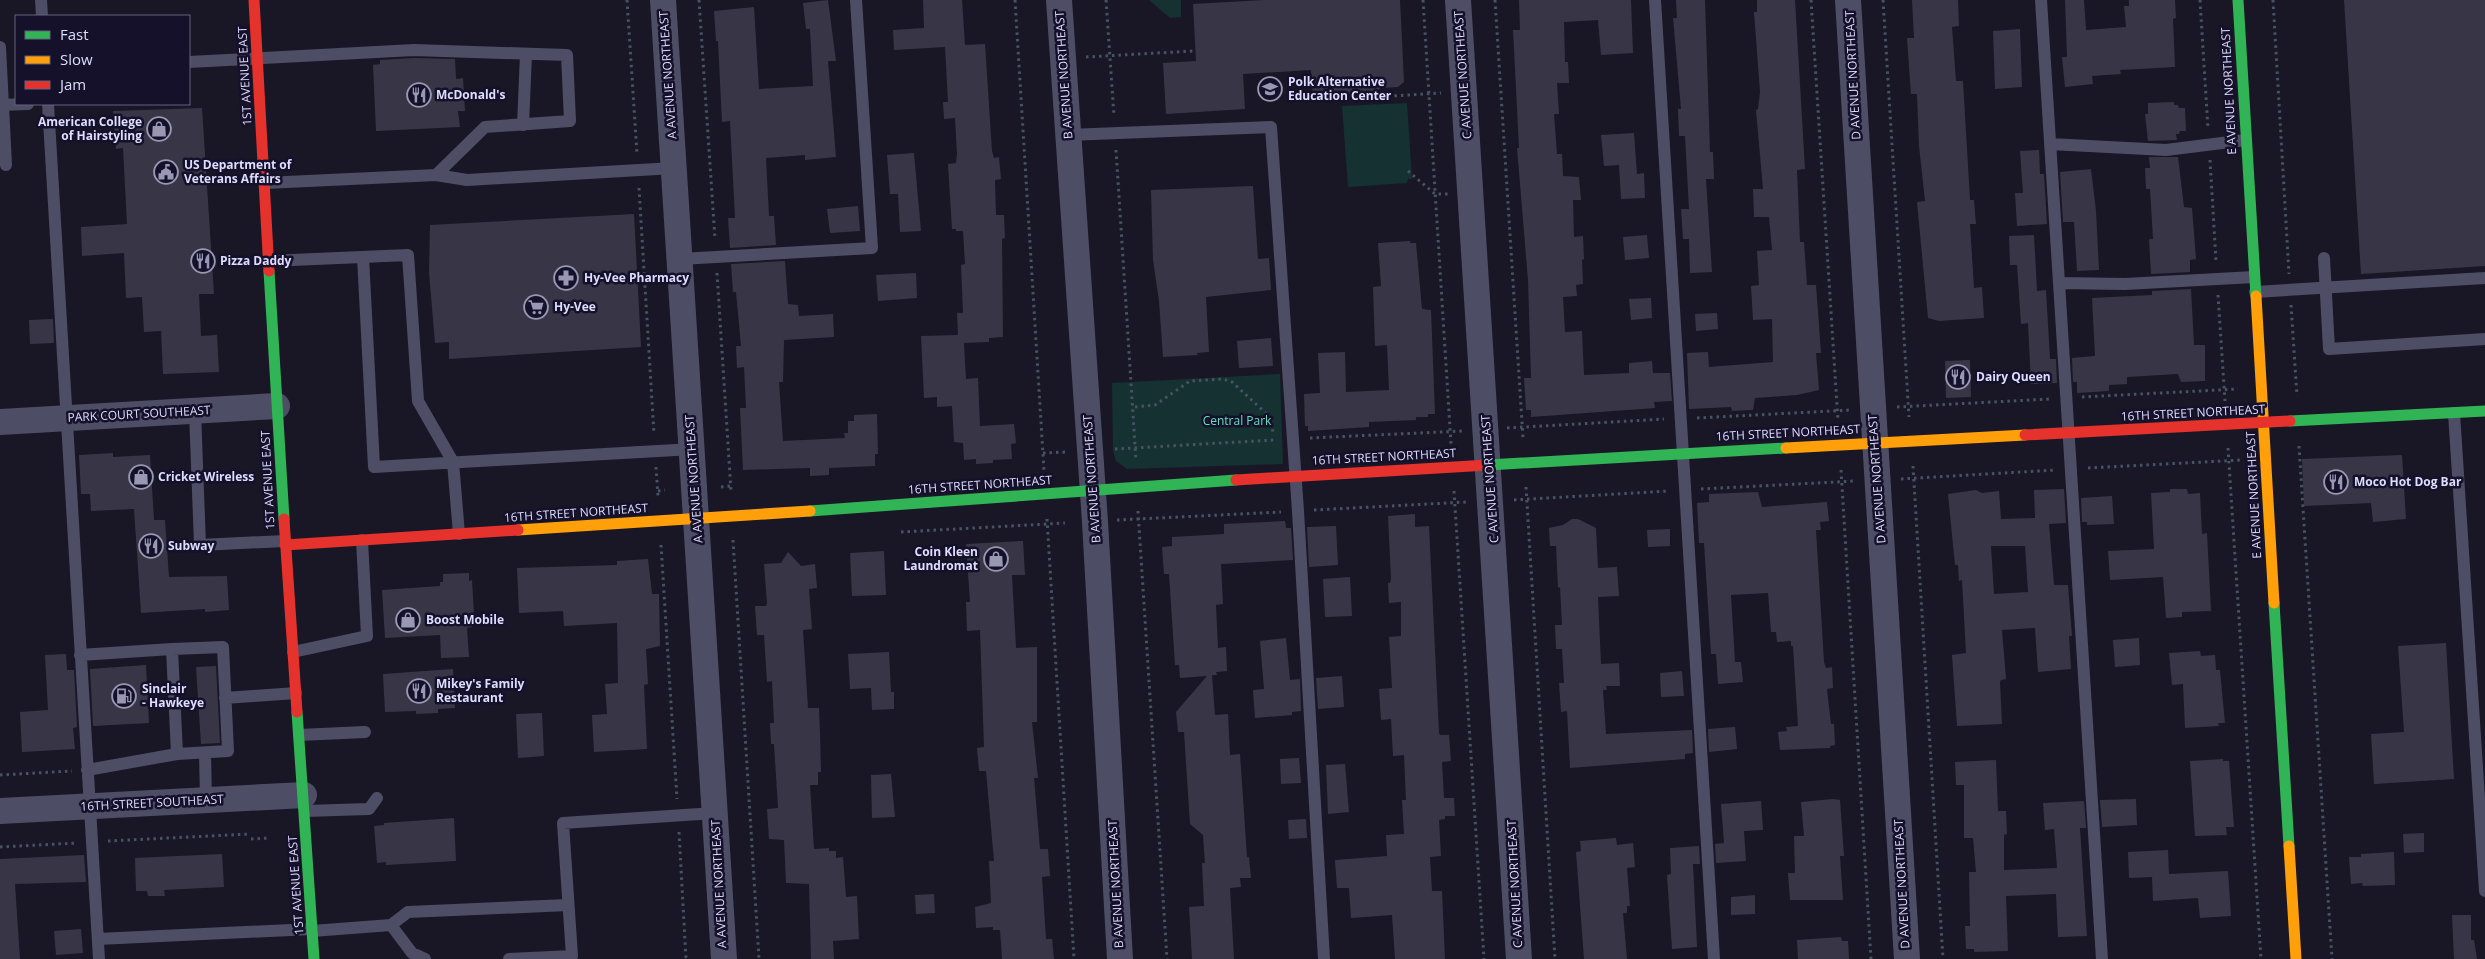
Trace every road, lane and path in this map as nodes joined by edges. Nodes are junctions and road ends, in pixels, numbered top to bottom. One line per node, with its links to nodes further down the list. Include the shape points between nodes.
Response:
1 (41, 0): 20 (lane)
2 (254, 0): 25 (street, 1ST AVENUE EAST)
3 (627, 0): 42 (path)
4 (663, 0): 41 (street, A AVENUE NORTHEAST)
5 (856, 0): 52 (lane, via 872,248)
6 (1014, 0): 89 (path)
7 (1059, 0): 26 (street, B AVENUE NORTHEAST)
8 (1106, 0): 24 (path)
9 (1423, 0): 29 (path)
10 (1458, 0): 28 (street, C AVENUE NORTHEAST)
11 (1495, 0): 79 (path)
12 (1655, 0): 90 (lane)
13 (1811, 0): 73 (path)
14 (1848, 0): 80 (street, D AVENUE NORTHEAST)
15 (1884, 0): 70 (path)
16 (2041, 0): 38 (lane)
17 (2200, 0): 39 (path)
18 (2238, 0): 37 (street, E AVENUE NORTHEAST)
19 (2273, 0): 59 (path)
20 (42, 15)
21 (0, 47): 32 (lane)
22 (1193, 51): 24 (path)
23 (526, 54): 25 (lane, via 414,50); 34 (lane); 34 (lane, via 567,55 570,121)
24 (1110, 55): 26 (path); 35 (path)
25 (258, 57): 27 (lane); 45 (street, 1ST AVENUE EAST)
26 (1063, 58): 36 (street, B AVENUE NORTHEAST)
27 (190, 62)
28 (1464, 91): 29 (path); 46 (street, C AVENUE NORTHEAST)
29 (1429, 93): 30 (path); 47 (path)
30 (1375, 97)
31 (15, 104): 32 (lane)
32 (2, 105): 40 (lane)
33 (48, 105): 49 (lane)
34 (523, 124): 44 (lane, via 485,127)
35 (1115, 133): 36 (lane); 77 (lane, via 1271,127); 84 (path)
36 (1068, 134): 104 (street, B AVENUE NORTHEAST)
37 (2246, 140): 39 (lane); 54 (street, E AVENUE NORTHEAST)
38 (2050, 144): 39 (lane, via 2166,150); 57 (lane)
39 (2209, 145): 56 (path)
40 (6, 165)
41 (674, 168): 42 (lane); 52 (street, A AVENUE NORTHEAST)
42 (638, 170): 44 (lane, via 467,180); 87 (path)
43 (1408, 171): 47 (path)
44 (436, 175): 45 (lane)
45 (265, 183): 53 (street, 1ST AVENUE EAST)
46 (1471, 192): 47 (path); 94 (street, C AVENUE NORTHEAST)
47 (1435, 194): 75 (path)
48 (42, 230): 49 (lane)
49 (56, 230): 69 (lane)
50 (363, 257): 53 (lane); 92 (lane, via 408,255 418,401); 92 (lane, via 374,467)
51 (2324, 258): 58 (lane)
52 (680, 259): 85 (street, A AVENUE NORTHEAST)
53 (269, 261): 64 (street, 1ST AVENUE EAST)
54 (2254, 277): 56 (lane); 60 (street, E AVENUE NORTHEAST)
55 (2485, 278): 58 (lane)
56 (2217, 279): 57 (lane, via 2124,284); 63 (path)
57 (2059, 283): 76 (lane)
58 (2325, 288): 59 (lane); 61 (lane, via 2329,349)
59 (2290, 290): 60 (lane); 62 (path)
60 (2255, 292): 72 (street, E AVENUE NORTHEAST)
61 (2485, 339)
62 (2297, 400)
63 (2225, 402)
64 (277, 406): 66 (street, PARK COURT SOUTHEAST); 113 (street, 1ST AVENUE EAST)
65 (1135, 406): 78 (path, via 1155,405 1190,381 1232,382 1269,416)
66 (195, 411): 69 (street, PARK COURT SOUTHEAST); 113 (lane, via 200,545)
67 (2485, 411): 68 (street, 16TH STREET NORTHEAST)
68 (2454, 412): 72 (street, 16TH STREET NORTHEAST); 136 (lane)
69 (67, 418): 71 (street, PARK COURT SOUTHEAST); 116 (lane)
70 (1910, 420)
71 (0, 422)
72 (2263, 422): 76 (street, 16TH STREET NORTHEAST); 161 (street, E AVENUE NORTHEAST)
73 (1838, 425)
74 (1468, 430): 75 (path)
75 (1450, 431): 77 (path); 82 (path)
76 (2068, 434): 80 (street, 16TH STREET NORTHEAST); 159 (lane)
77 (1293, 439): 78 (path); 96 (lane)
78 (1274, 440): 84 (path)
79 (1523, 441)
80 (1876, 442): 90 (street, 16TH STREET NORTHEAST); 157 (street, D AVENUE NORTHEAST)
81 (2299, 443): 162 (path)
82 (1451, 444)
83 (2228, 446): 160 (path)
84 (1135, 448): 86 (path); 91 (path)
85 (693, 449): 87 (lane); 107 (street, A AVENUE NORTHEAST)
86 (1115, 449)
87 (655, 451): 92 (lane); 103 (path)
88 (1067, 452): 89 (path)
89 (1042, 453): 97 (path)
90 (1682, 453): 94 (street, 16TH STREET NORTHEAST); 155 (lane)
91 (1136, 461)
92 (453, 462): 109 (lane)
93 (1912, 464): 158 (path)
94 (1489, 465): 96 (street, 16TH STREET NORTHEAST); 153 (street, C AVENUE NORTHEAST)
95 (1841, 467): 156 (path)
96 (1296, 476): 104 (street, 16TH STREET NORTHEAST); 151 (lane)
97 (1044, 477)
98 (1525, 484): 154 (path)
99 (730, 486): 100 (path)
100 (721, 487)
101 (1453, 488): 152 (path)
102 (665, 490): 103 (path)
103 (658, 491): 105 (path)
104 (1092, 491): 107 (street, 16TH STREET NORTHEAST); 149 (street, B AVENUE NORTHEAST)
105 (658, 496)
106 (1138, 505): 150 (path)
107 (697, 519): 109 (street, 16TH STREET NORTHEAST); 129 (street, A AVENUE NORTHEAST)
108 (1047, 519): 148 (path)
109 (458, 534): 111 (street, 16TH STREET NORTHEAST)
110 (733, 537): 147 (path)
111 (362, 540): 113 (street, 16TH STREET NORTHEAST); 115 (lane, via 367,636)
112 (661, 541): 130 (path)
113 (285, 543): 115 (street, 1ST AVENUE EAST)
114 (172, 650): 116 (lane); 118 (lane, via 222,647); 122 (lane)
115 (293, 652): 117 (street, 1ST AVENUE EAST)
116 (80, 655): 123 (lane)
117 (296, 693): 118 (lane); 120 (street, 1ST AVENUE EAST)
118 (225, 698): 121 (lane, via 228,752)
119 (365, 732): 120 (lane)
120 (299, 735): 126 (street, 1ST AVENUE EAST)
121 (205, 752): 122 (lane); 125 (lane)
122 (177, 754): 123 (lane)
123 (87, 770): 127 (lane)
124 (377, 798): 126 (lane, via 369,809)
125 (206, 800): 126 (street, 16TH STREET SOUTHEAST); 127 (street, 16TH STREET SOUTHEAST)
126 (304, 803): 139 (street, 1ST AVENUE EAST)
127 (89, 807): 128 (street, 16TH STREET SOUTHEAST); 134 (lane)
128 (0, 811)
129 (715, 813): 130 (lane); 146 (street, A AVENUE NORTHEAST)
130 (678, 815): 137 (lane, via 563,823); 145 (path)
131 (250, 834): 134 (path)
132 (270, 838): 133 (path)
133 (250, 839)
134 (91, 842): 135 (path); 140 (lane)
135 (0, 847)
136 (2485, 891)
137 (568, 905): 138 (lane, via 408,912); 144 (lane, via 572,956)
138 (391, 925): 139 (lane); 143 (lane, via 412,953)
139 (312, 930): 140 (lane); 142 (street, 1ST AVENUE EAST)
140 (98, 940): 141 (lane)
141 (99, 959)
142 (314, 959)
143 (425, 959)
144 (509, 959)
145 (686, 959)
146 (724, 959)
147 (759, 959)
148 (1074, 959)
149 (1120, 959)
150 (1167, 959)
151 (1324, 959)
152 (1484, 959)
153 (1519, 959)
154 (1555, 959)
155 (1714, 959)
156 (1871, 959)
157 (1906, 959)
158 (1943, 959)
159 (2102, 959)
160 (2261, 959)
161 (2296, 959)
162 (2332, 959)

